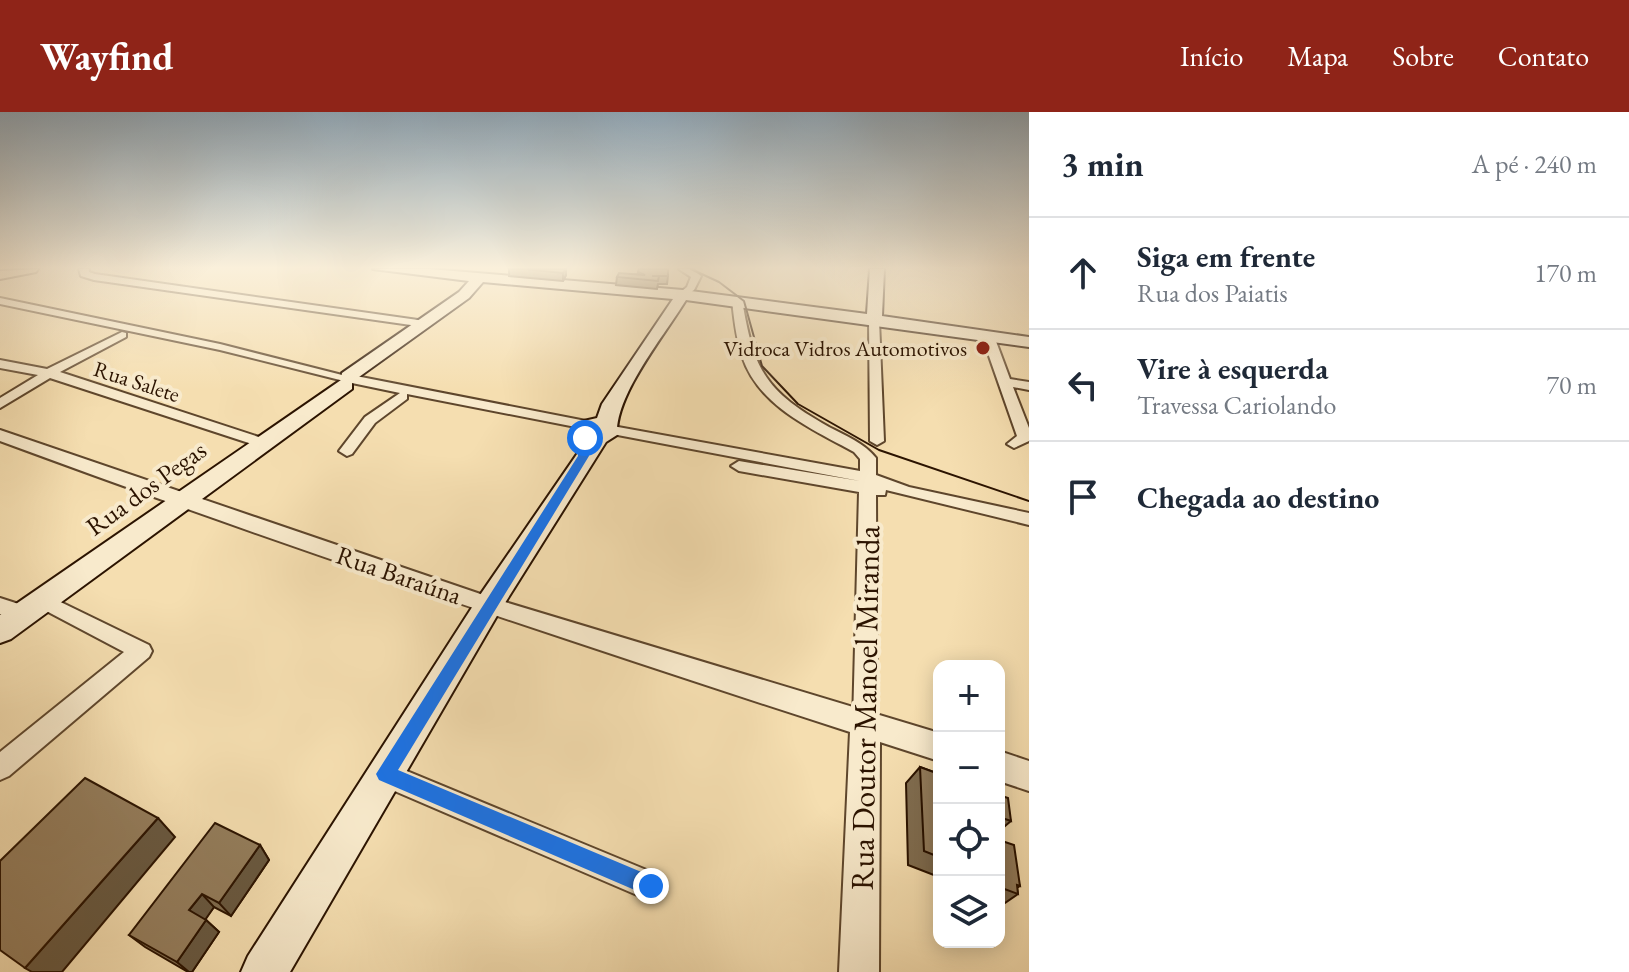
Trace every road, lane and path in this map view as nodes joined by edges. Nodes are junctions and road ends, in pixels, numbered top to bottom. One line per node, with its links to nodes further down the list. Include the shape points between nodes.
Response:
1 (5, 309): 11 (street)
2 (39, 309): 16 (street, via 220,347)
3 (320, 309): 10 (street)
4 (445, 309): 10 (main road, Rua dos Pegas)
5 (673, 309): 21 (main road)
6 (738, 309): 27 (street, Rua Doutor Manoel Miranda, via 755,374 784,404 859,449 868,458)
7 (800, 309): 9 (main road)
8 (875, 309): 9 (main road)
9 (874, 320): 12 (main road); 23 (street)
10 (425, 324): 16 (main road, Rua dos Pegas)
11 (122, 335): 15 (street); 16 (street)
12 (988, 336): 13 (main road); 17 (street)
13 (1029, 342)
14 (0, 364): 15 (street, Rua Salete)
15 (49, 373): 20 (street); 24 (street, Rua Salete)
16 (346, 381): 19 (street); 21 (street); 24 (main road, Rua dos Pegas)
17 (1003, 382): 18 (street); 25 (street, via 1025,437)
18 (1029, 386)
19 (402, 396): 21 (street); 26 (street, via 370,420)
20 (0, 404)
21 (594, 432): 27 (street); 30 (main road)
22 (0, 435): 28 (street, Rua Baraúna)
23 (877, 441)
24 (260, 442): 28 (main road, Rua dos Pegas)
25 (1014, 444)
26 (347, 451)
27 (868, 484): 29 (street); 33 (street, Rua Doutor Manoel Miranda)
28 (181, 501): 30 (street, Rua Baraúna); 31 (main road, Rua dos Pegas)
29 (1029, 519)
30 (488, 606): 33 (street, Rua Baraúna); 37 (main road)
31 (22, 607): 32 (main road, Rua dos Pegas); 35 (street, via 141,651)
32 (0, 631)
33 (865, 723): 34 (street, Rua Baraúna); 41 (street, Rua Doutor Manoel Miranda)
34 (933, 745)
35 (0, 768)
36 (1005, 768): 38 (street)
37 (385, 774): 39 (street); 40 (main road)
38 (1029, 776)
39 (651, 886)
40 (264, 972)
41 (859, 972)

